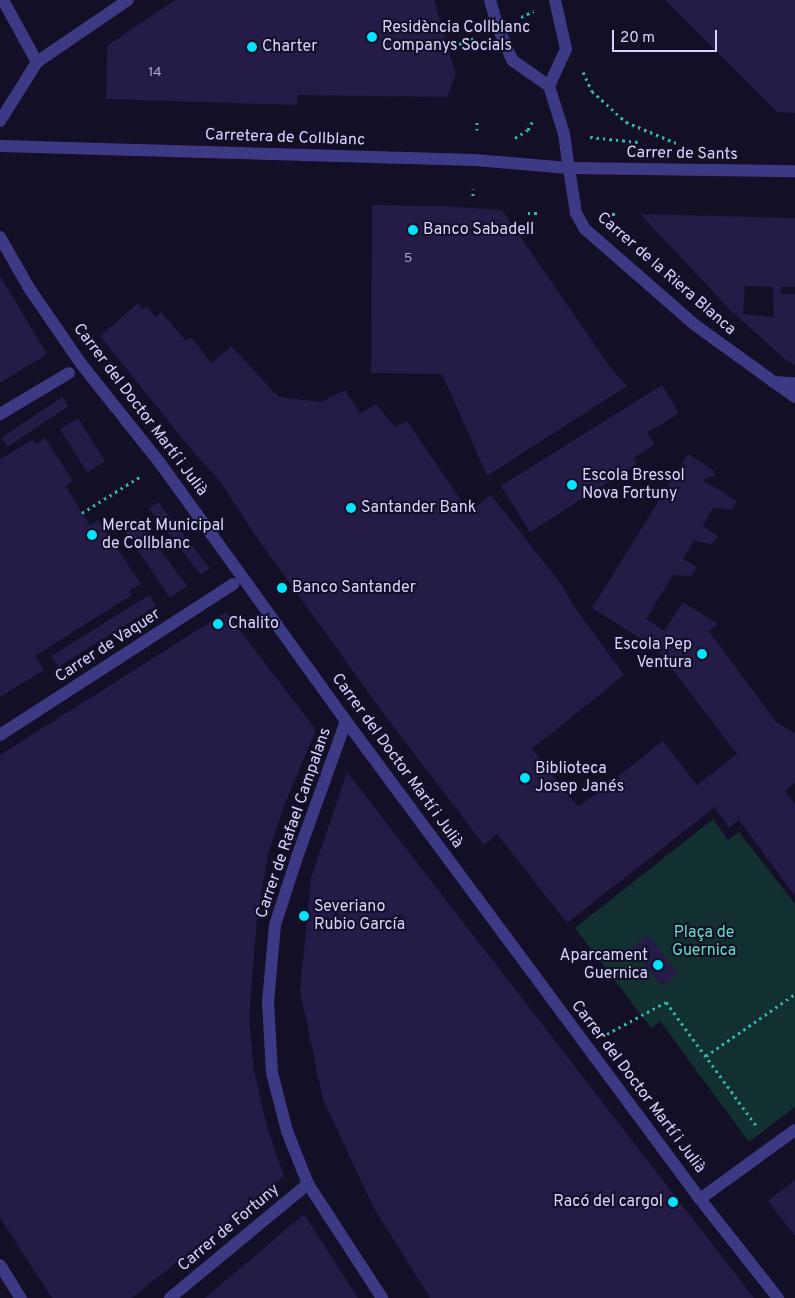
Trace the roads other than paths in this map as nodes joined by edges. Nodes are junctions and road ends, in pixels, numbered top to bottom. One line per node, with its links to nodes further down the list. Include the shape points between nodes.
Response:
1 (3, 0): 5 (street)
2 (128, 0): 5 (street)
3 (490, 0): 6 (street, via 512,60)
4 (555, 0): 6 (street, via 566,49)
5 (37, 62): 7 (street)
6 (549, 86): 9 (street, Carrer de la Riera Blanca, via 564,134)
7 (0, 121)
8 (0, 146): 9 (street, Carretera de Collblanc, via 459,159)
9 (569, 168): 10 (street, Carrer de Sants); 13 (street, Carrer de la Riera Blanca, via 576,213 586,229 695,325)
10 (795, 171)
11 (0, 237): 18 (street, Carrer del Doctor Martí i Julià, via 29,288 82,365 160,463)
12 (70, 373): 16 (street)
13 (773, 382): 14 (street); 15 (street, Carrer de la Riera Blanca)
14 (795, 383)
15 (795, 397)
16 (0, 414)
17 (233, 584): 19 (street, Carrer de Vaquer)
18 (346, 721): 21 (street, Carrer de Rafael Campalans, via 275,925 268,1002 272,1073 287,1131); 22 (street, Carrer del Doctor Martí i Julià)
19 (0, 735)
20 (795, 1130): 22 (street)
21 (308, 1184): 25 (street, Carrer de Fortuny); 26 (street, Carrer de Rafael Campalans)
22 (700, 1199): 27 (street, Carrer del Doctor Martí i Julià)
23 (0, 1265): 24 (street)
24 (21, 1298)
25 (170, 1298)
26 (382, 1298)
27 (778, 1298)

